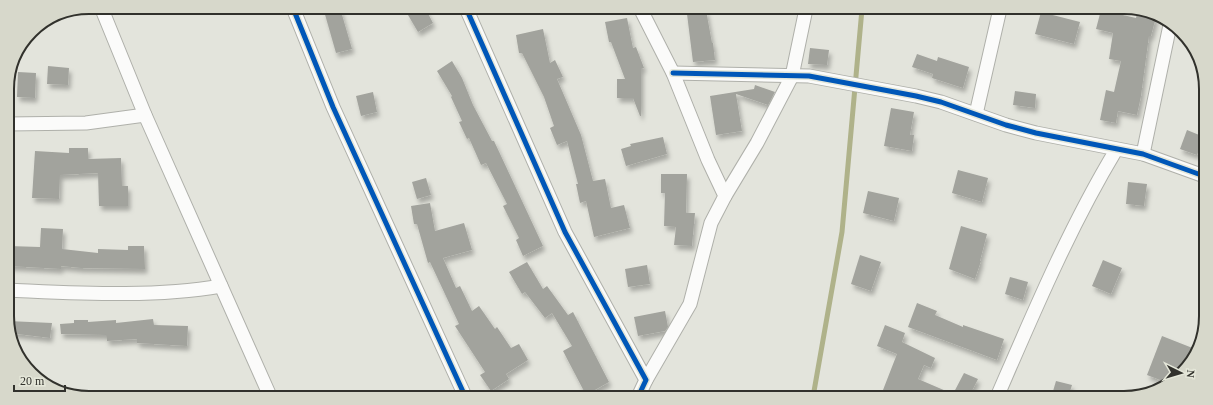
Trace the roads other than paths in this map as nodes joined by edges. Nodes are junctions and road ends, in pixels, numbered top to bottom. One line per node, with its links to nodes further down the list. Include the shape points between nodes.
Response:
1 (104, 14): 11 (street)
2 (295, 14): 21 (street, via 334,107)
3 (469, 14): 19 (street, via 565,232)
4 (643, 14): 8 (street)
5 (805, 14): 9 (street)
6 (999, 14): 10 (street)
7 (1169, 29): 14 (street)
8 (673, 73): 9 (street); 16 (street)
9 (792, 76): 10 (street, via 809,76 916,96); 16 (street, via 758,143)
10 (976, 114): 13 (street, via 1036,133)
11 (145, 115): 12 (street, via 86,123); 17 (street)
12 (14, 124)
13 (1116, 150): 14 (street); 23 (street, via 1074,226)
14 (1143, 154): 15 (street)
15 (1199, 174)
16 (725, 196): 19 (street, via 711,223 690,304)
17 (221, 286): 18 (street, via 194,291 87,293); 20 (street)
18 (14, 290)
19 (646, 380): 22 (street)
20 (268, 391)
21 (463, 391)
22 (641, 391)
23 (1000, 391)

